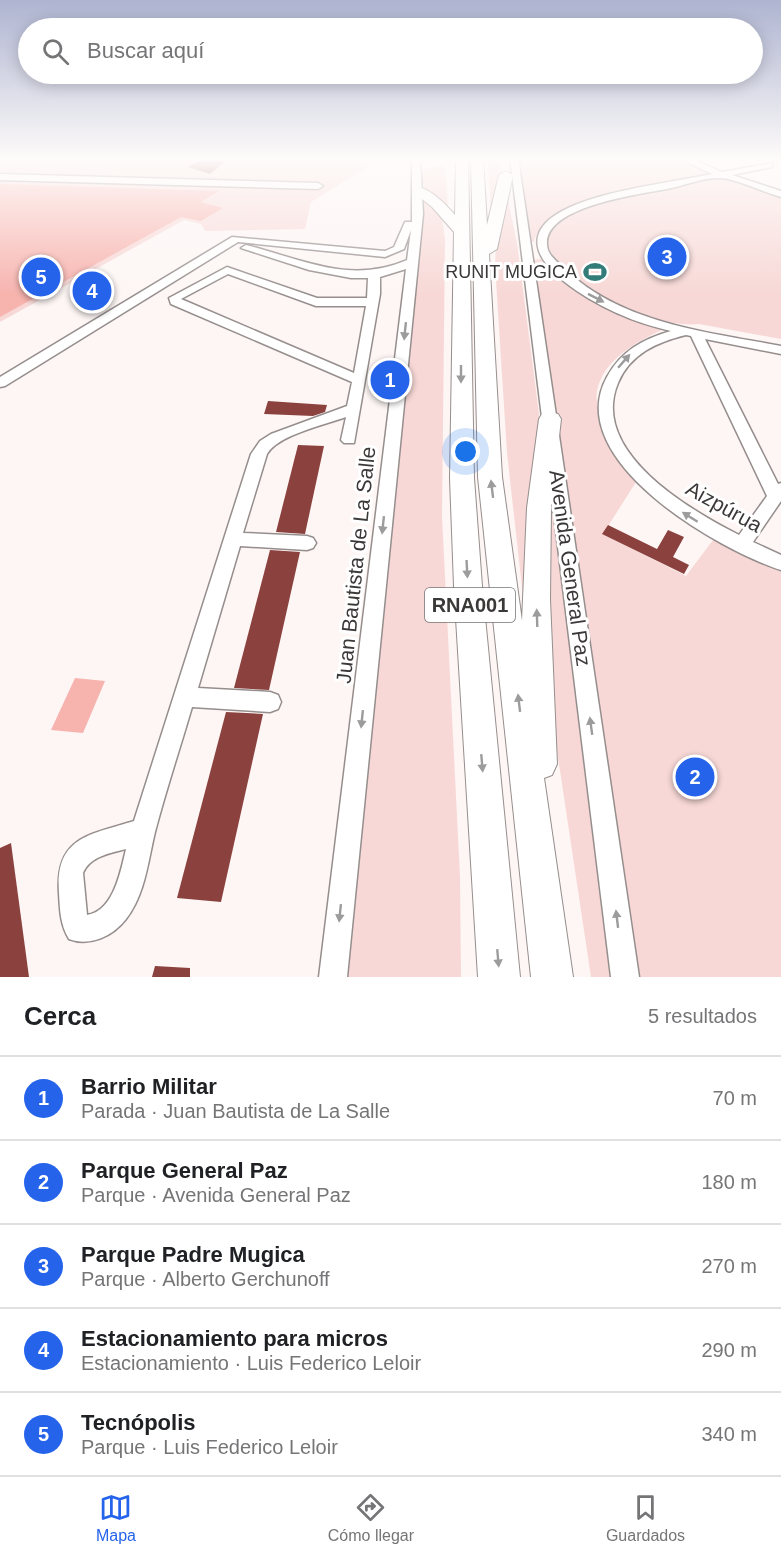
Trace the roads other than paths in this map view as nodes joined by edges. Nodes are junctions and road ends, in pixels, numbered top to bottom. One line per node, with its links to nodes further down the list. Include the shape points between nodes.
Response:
1 (418, 204): 9 (street, Juan Bautista de La Salle)
2 (436, 204): 10 (highway)
3 (456, 204): 10 (highway)
4 (462, 204): 10 (highway, RNA001)
5 (479, 204): 15 (highway, RNA001)
6 (499, 204): 15 (highway)
7 (520, 204): 12 (street, Avenida General Paz)
8 (590, 204): 13 (street, via 561,215 549,225 541,240)
9 (418, 214): 11 (street, via 406,226 403,245 385,254); 14 (street, Juan Bautista de La Salle)
10 (462, 231): 36 (highway, RNA001, one-way to 36, via 462,478)
11 (232, 242): 16 (street, via 340,274); 22 (street)
12 (527, 252): 13 (street); 24 (street, Avenida General Paz)
13 (543, 253): 19 (street, one-way to 19, via 567,280 584,292 645,320)
14 (413, 262): 16 (street); 17 (street, Juan Bautista de La Salle)
15 (482, 274): 34 (highway, RNA001, one-way to 15, via 490,477)
16 (374, 276): 18 (street)
17 (410, 290): 18 (street, via 398,282 385,281); 35 (street, Juan Bautista de La Salle, one-way to 35)
18 (373, 298): 21 (street); 21 (street, via 316,302 231,270 175,298)
19 (692, 332): 20 (street); 26 (street); 29 (street, Aizpúrua, one-way to 19, via 688,517 650,486 631,468 606,416 607,390 626,358 649,342)
20 (781, 350)
21 (359, 380): 23 (street)
22 (0, 382)
23 (354, 409): 25 (street); 27 (street, via 265,444)
24 (550, 419): 34 (highway, one-way to 24, via 537,588 539,508); 38 (street, Avenida General Paz, one-way to 24)
25 (349, 440)
26 (778, 493): 29 (street)
27 (233, 539): 28 (street); 31 (street)
28 (307, 543)
29 (742, 544): 30 (street, Aizpúrua)
30 (781, 563)
31 (185, 697): 32 (street); 33 (street)
32 (270, 702)
33 (143, 831): 33 (street, via 127,893 118,907 106,922 92,930 79,929 74,921 70,872 76,859 91,848)
34 (540, 865): 37 (highway, RNA001)
35 (333, 977)
36 (499, 977)
37 (552, 977)
38 (625, 977)

